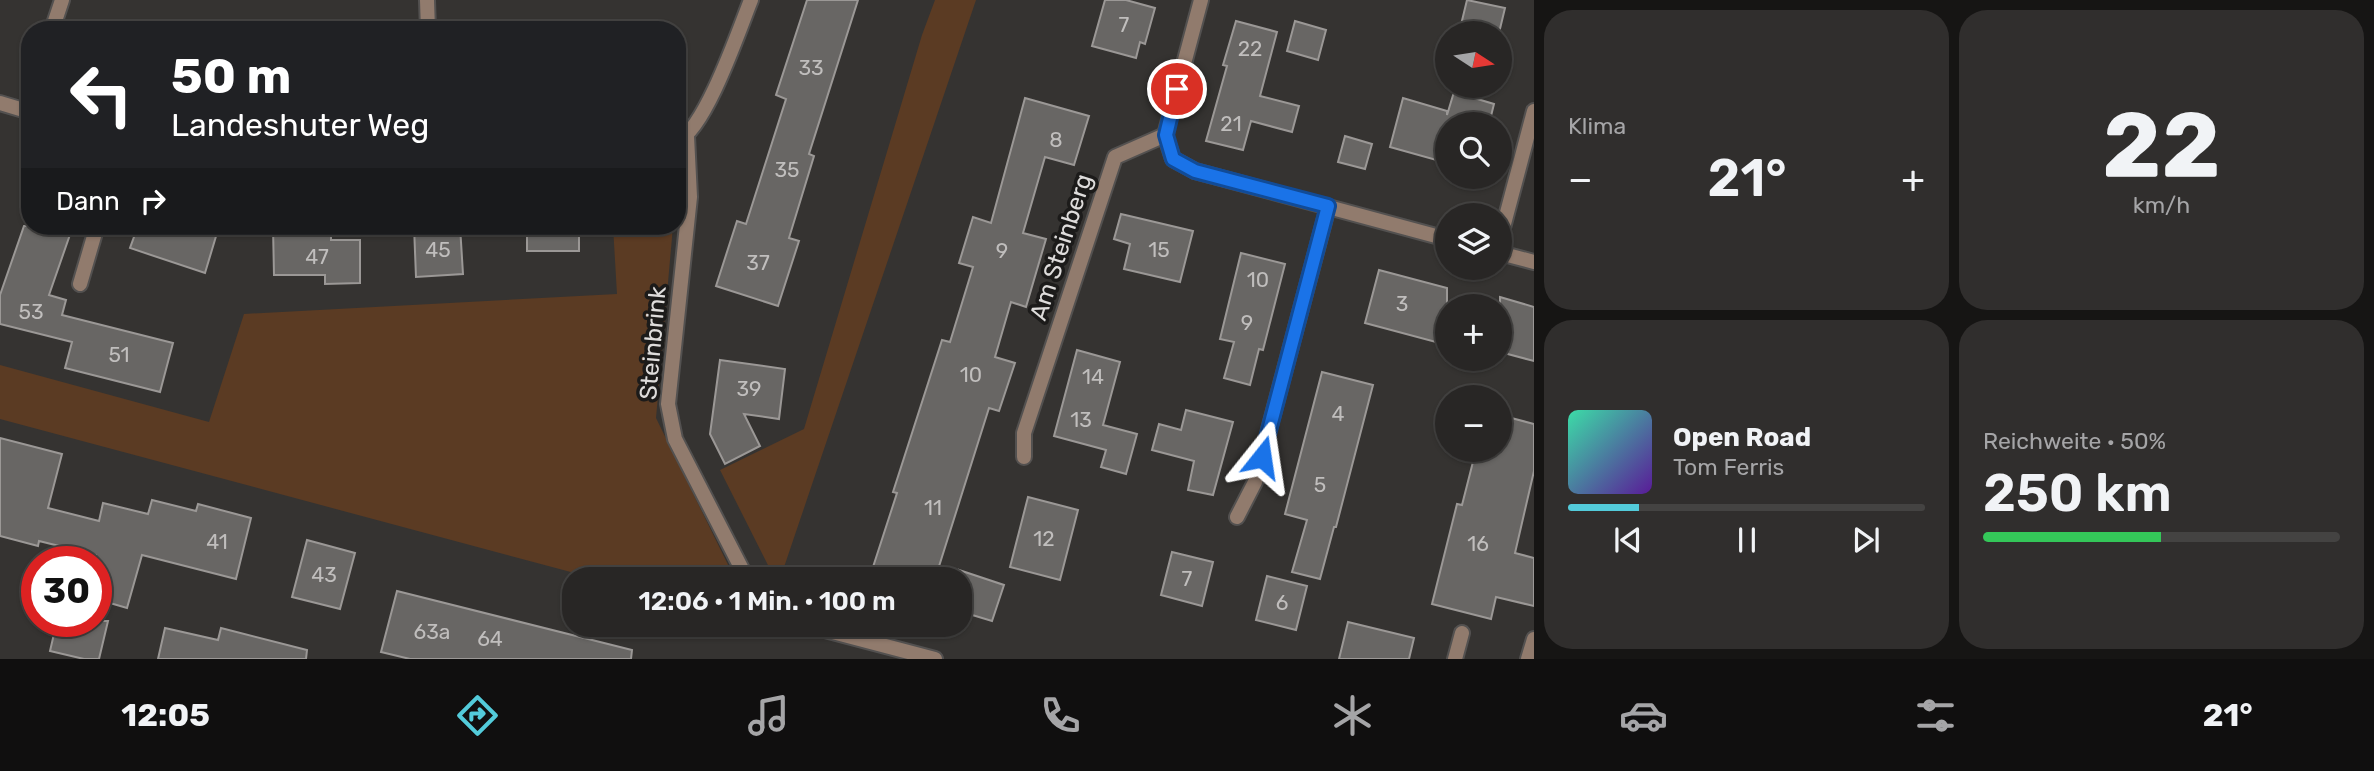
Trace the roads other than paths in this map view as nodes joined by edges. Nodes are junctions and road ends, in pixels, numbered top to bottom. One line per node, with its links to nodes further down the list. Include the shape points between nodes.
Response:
1 (62, 0): 5 (street)
2 (427, 0): 6 (street)
3 (751, 0): 10 (street, via 714,89)
4 (1201, 0): 11 (street)
5 (55, 21)
6 (428, 21)
7 (0, 103): 8 (street)
8 (21, 109)
9 (1534, 111): 13 (street)
10 (686, 132)
11 (1166, 135): 14 (street, via 1173,159 1195,171); 22 (street, Am Steinberg, via 1115,157 1024,433)
12 (686, 168): 16 (street, Steinbrink, via 690,197)
13 (1510, 203)
14 (1328, 206): 18 (street); 23 (street, via 1255,482)
15 (94, 235): 21 (street)
16 (686, 235)
17 (686, 235): 24 (street, Steinbrink, via 668,404 675,439)
18 (1435, 236)
19 (1512, 256): 20 (street)
20 (1534, 262)
21 (80, 284)
22 (1024, 457)
23 (1237, 517)
24 (741, 567)
25 (1462, 633): 29 (street)
26 (852, 637): 28 (street)
27 (1534, 639): 30 (street)
28 (935, 659)
29 (1455, 659)
30 (1528, 659)

